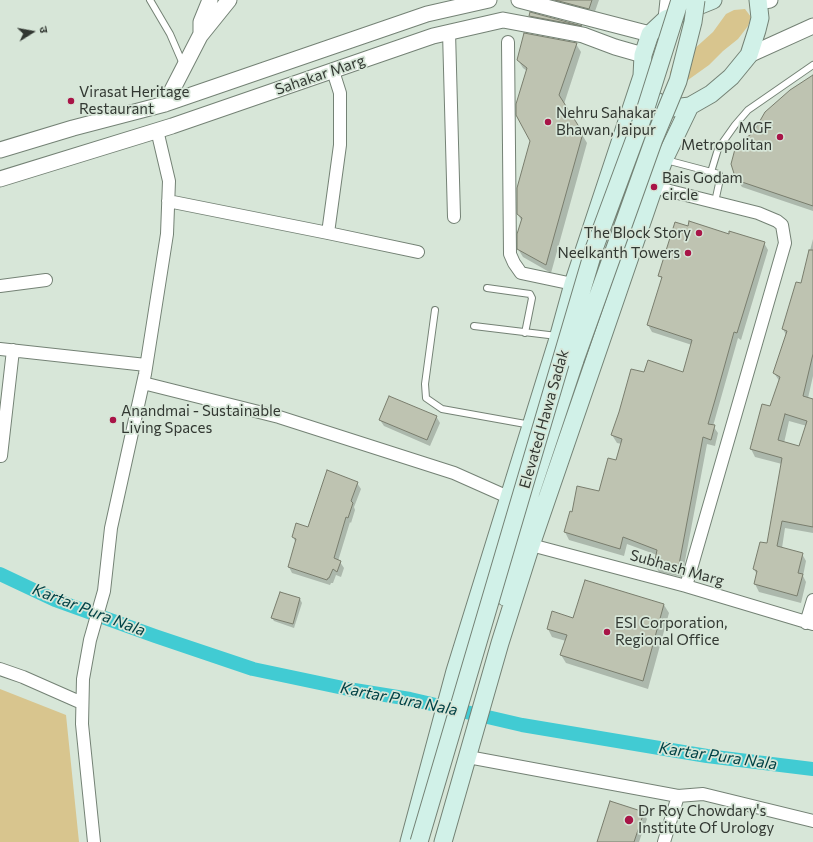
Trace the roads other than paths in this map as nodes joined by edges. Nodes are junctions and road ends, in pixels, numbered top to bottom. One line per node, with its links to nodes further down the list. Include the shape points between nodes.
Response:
1 (150, 0): 21 (lane, via 170,34)
2 (210, 0): 16 (street)
3 (229, 0): 16 (street)
4 (489, 0): 11 (street, Sahakar Marg)
5 (519, 0): 15 (street)
6 (668, 0): 12 (street)
7 (680, 0): 64 (main road, Elevated Hawa Sadak, bridge, via 644,114 594,249)
8 (696, 0): 56 (main road, Elevated Hawa Sadak, bridge, via 678,81 654,139 531,492 506,587)
9 (713, 0): 12 (main road)
10 (758, 1): 19 (main road, via 760,18)
11 (457, 4): 24 (street, Sahakar Marg)
12 (666, 19): 15 (main road)
13 (813, 26): 19 (street)
14 (449, 32): 18 (street, Sahakar Marg, via 503,20 583,35); 22 (street, Sahakar Marg); 34 (street)
15 (650, 34): 18 (main road)
16 (200, 36): 21 (street)
17 (508, 42): 38 (street, via 510,254 521,273)
18 (644, 55): 23 (main road)
19 (749, 55): 25 (main road, via 711,94)
20 (813, 65): 29 (lane, via 748,110 718,149)
21 (184, 67): 24 (street)
22 (333, 71): 26 (street, Sahakar Marg); 35 (street, via 340,93 340,145)
23 (642, 76): 25 (main road, via 645,91 654,100 672,108); 38 (main road)
24 (165, 104): 27 (street, Sahakar Marg)
25 (690, 106): 28 (main road)
26 (157, 130): 30 (street, Sahakar Marg); 32 (street, via 170,181)
27 (0, 150)
28 (664, 160): 29 (lane); 31 (main road)
29 (711, 172): 33 (lane, via 719,174 720,179)
30 (0, 179)
31 (654, 187): 33 (street); 52 (main road)
32 (168, 201): 35 (street); 47 (street, via 167,234)
33 (715, 202): 53 (street, via 758,213 777,221 782,225 785,243)
34 (454, 217)
35 (328, 233): 36 (street)
36 (418, 252)
37 (46, 280): 39 (street)
38 (573, 284): 44 (main road)
39 (0, 286)
40 (487, 288): 43 (lane, via 530,294 532,298)
41 (436, 310): 49 (lane, via 425,384 426,398 442,409)
42 (474, 326): 43 (lane)
43 (525, 333): 44 (lane)
44 (558, 336): 49 (main road)
45 (0, 349): 46 (street)
46 (13, 350): 47 (street); 50 (street)
47 (146, 365): 48 (street)
48 (143, 383): 51 (street, via 300,424 454,472); 58 (street, via 111,528 104,591 90,640 83,679)
49 (531, 425): 51 (main road)
50 (0, 459)
51 (508, 497): 63 (main road, via 455,671)
52 (531, 545): 53 (street, Subhash Marg); 56 (main road)
53 (686, 586): 55 (street, Subhash Marg)
54 (813, 600): 55 (street)
55 (809, 624)
56 (500, 643): 59 (main road)
57 (0, 670): 58 (street, via 23,677)
58 (82, 703): 62 (street)
59 (468, 757): 60 (street); 65 (main road)
60 (678, 796): 61 (street, via 703,794); 66 (street)
61 (813, 820)
62 (94, 842)
63 (409, 842)
64 (419, 842)
65 (443, 842)
66 (664, 842)

